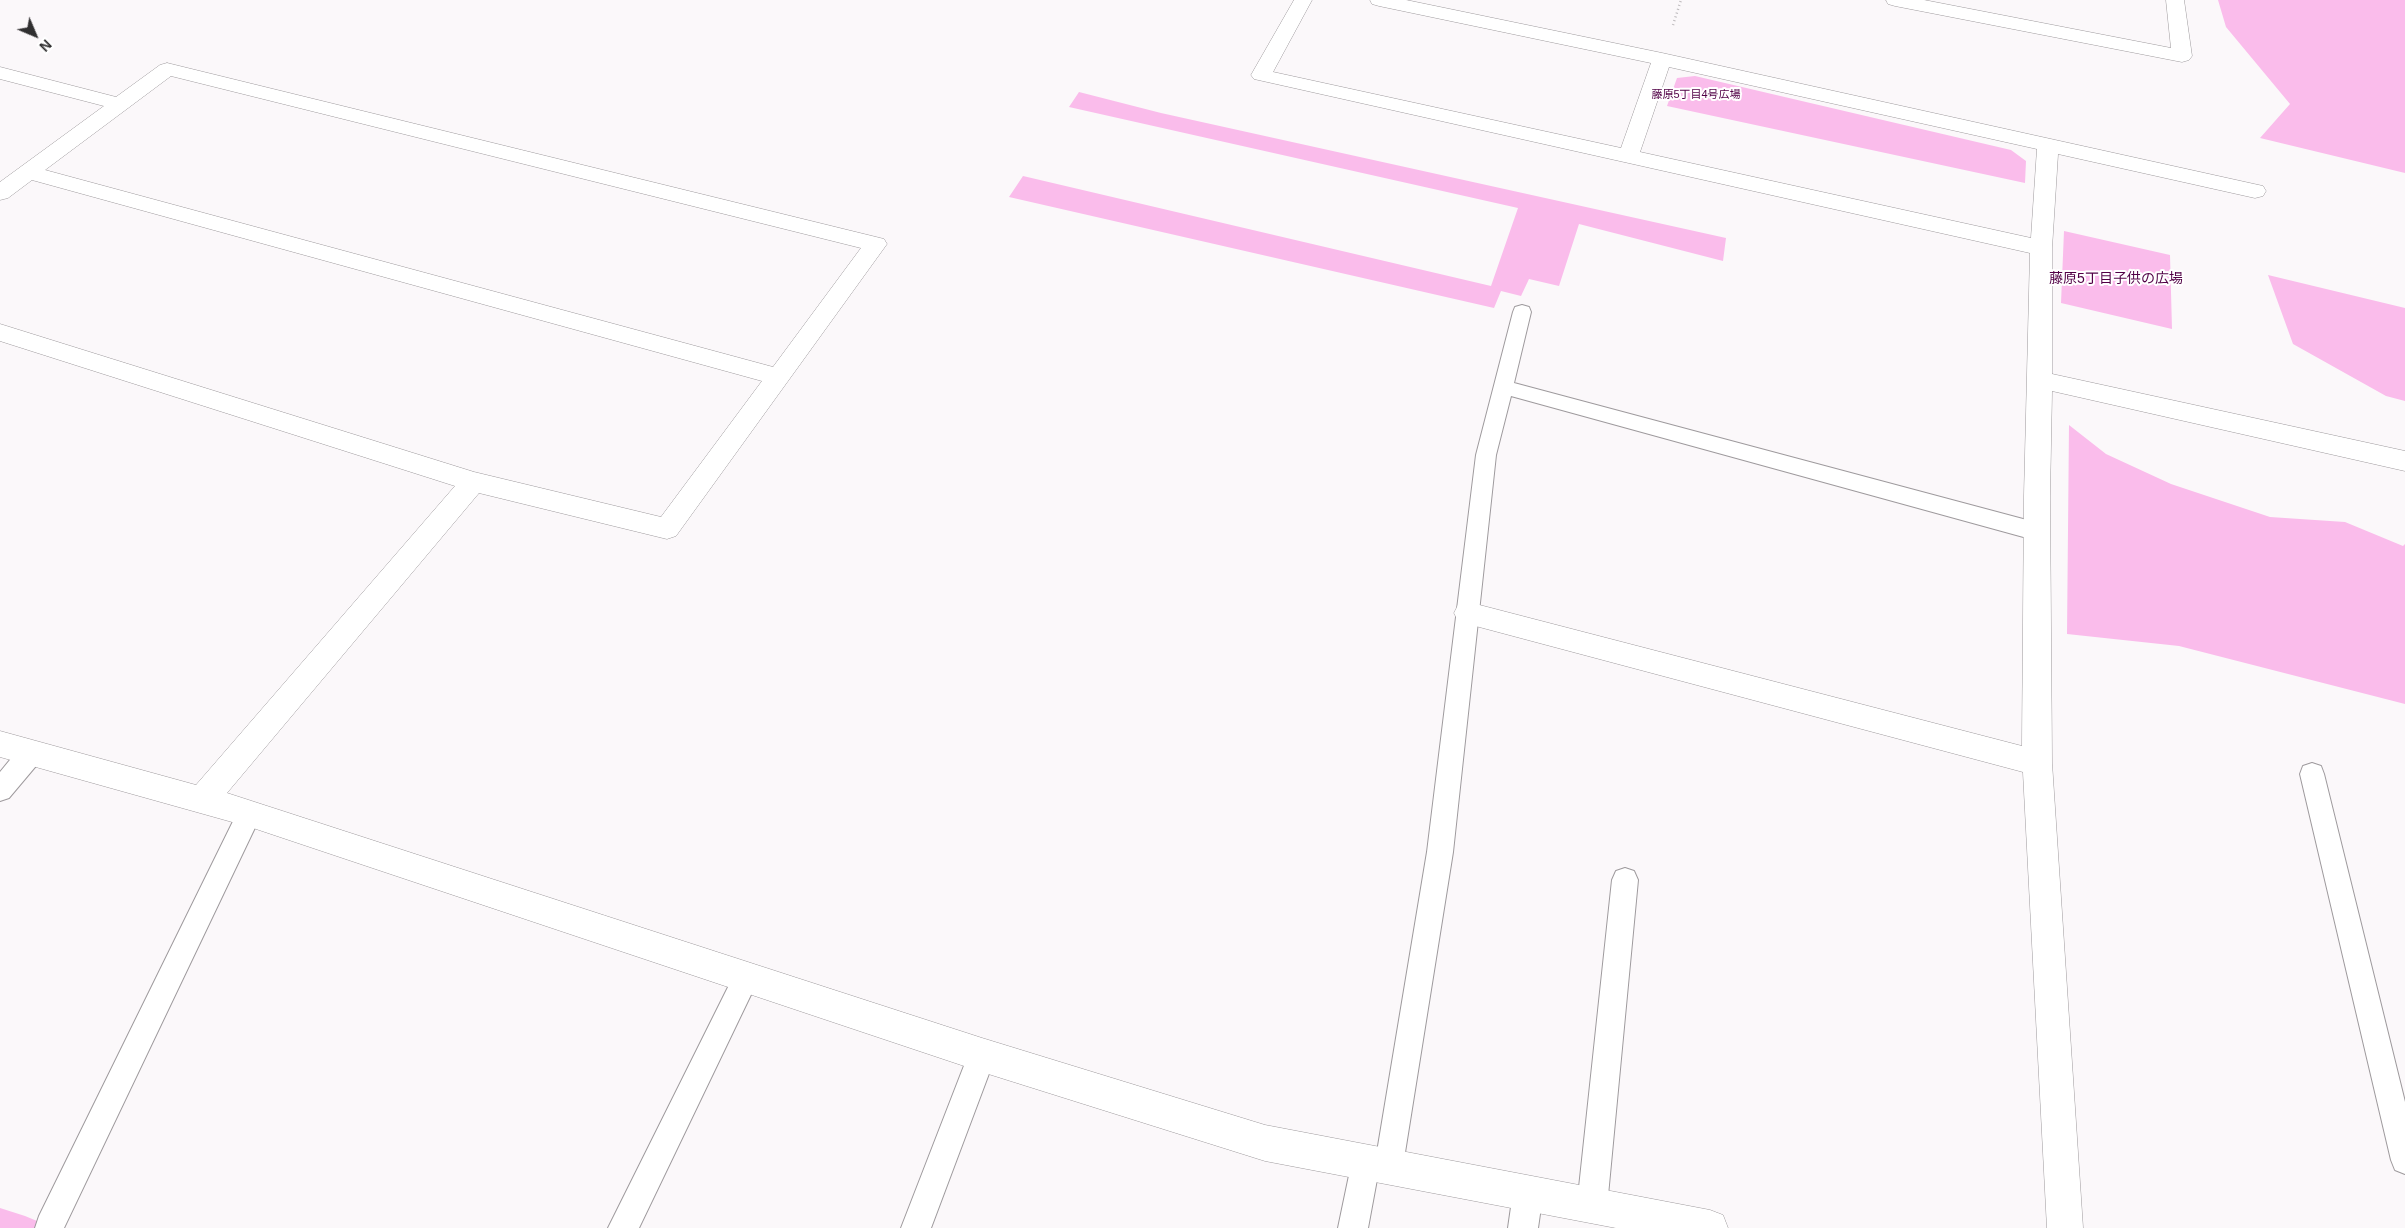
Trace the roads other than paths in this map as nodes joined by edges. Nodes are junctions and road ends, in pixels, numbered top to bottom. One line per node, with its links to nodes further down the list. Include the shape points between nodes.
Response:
1 (1304, 0): 9 (street, via 1261,75)
2 (1380, 0): 5 (street)
3 (1895, 0): 4 (street, via 2182,56)
4 (2176, 0)
5 (1662, 59): 8 (street); 9 (street)
6 (0, 73): 7 (street)
7 (120, 104): 10 (street); 16 (street, via 167,68 876,244)
8 (2048, 145): 11 (street); 13 (street)
9 (1628, 157): 13 (street)
10 (28, 172): 12 (street); 16 (street)
11 (2255, 191)
12 (0, 193)
13 (2041, 248): 17 (street)
14 (1522, 312): 18 (lane)
15 (0, 332): 20 (street)
16 (779, 377): 20 (street, via 667,529)
17 (2040, 380): 19 (street); 21 (street)
18 (1503, 387): 21 (lane); 22 (lane, via 1486,455)
19 (2405, 461)
20 (474, 482): 28 (street)
21 (2038, 532): 25 (street)
22 (1468, 613): 25 (street); 34 (lane, via 1440,852)
23 (0, 744): 24 (street)
24 (32, 752): 27 (lane); 28 (street)
25 (2037, 763): 43 (street)
26 (2312, 774): 33 (lane)
27 (0, 790)
28 (202, 800): 29 (street)
29 (250, 813): 31 (street); 37 (lane)
30 (1625, 880): 36 (lane)
31 (746, 978): 32 (street); 38 (lane)
32 (982, 1055): 34 (street, via 1265,1143); 39 (lane)
33 (2405, 1160)
34 (1377, 1163): 35 (street); 40 (lane)
35 (1528, 1193): 36 (street); 41 (lane)
36 (1592, 1206): 42 (street)
37 (49, 1226)
38 (623, 1228)
39 (916, 1228)
40 (1353, 1228)
41 (1523, 1228)
42 (1710, 1228)
43 (2064, 1228)

